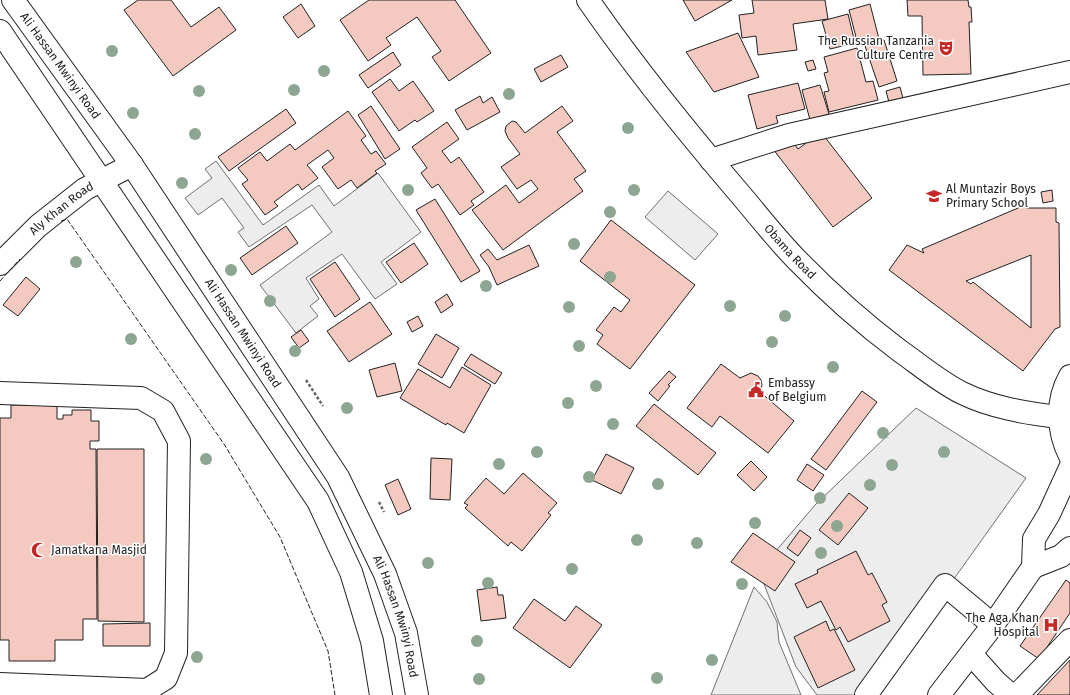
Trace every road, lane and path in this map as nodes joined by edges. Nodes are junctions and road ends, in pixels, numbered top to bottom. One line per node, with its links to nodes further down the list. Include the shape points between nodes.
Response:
1 (13, 0): 6 (main road, Ali Hassan Mwinyi Road)
2 (588, 0): 5 (main road, Obama Road, via 628,57)
3 (0, 31): 7 (main road)
4 (1070, 72): 5 (main road, via 789,135)
5 (711, 160): 11 (main road, Obama Road, via 796,260 844,306 927,371 961,392 992,405)
6 (132, 165): 7 (main road, Aly Khan Road); 21 (main road, Ali Hassan Mwinyi Road, via 338,477 385,574 406,633)
7 (101, 181): 8 (main road, Aly Khan Road, via 85,189 38,226); 20 (main road, via 318,501 351,572 372,642)
8 (0, 264)
9 (1070, 376): 11 (main road, via 1061,400)
10 (0, 393): 19 (main road, via 141,398 163,411 178,441 176,653 166,678 147,690)
11 (1060, 417): 12 (main road, via 1061,433)
12 (1070, 456)
13 (1070, 468): 15 (main road, via 1034,540)
14 (1070, 548): 15 (main road, via 1061,556)
15 (1033, 567): 16 (main road)
16 (993, 625): 18 (main road); 22 (main road, via 945,585)
17 (1070, 640): 25 (main road)
18 (971, 654): 23 (main road); 24 (main road)
19 (0, 684)
20 (381, 695)
21 (417, 695)
22 (866, 695)
23 (939, 695)
24 (1011, 695)
25 (1017, 695)

